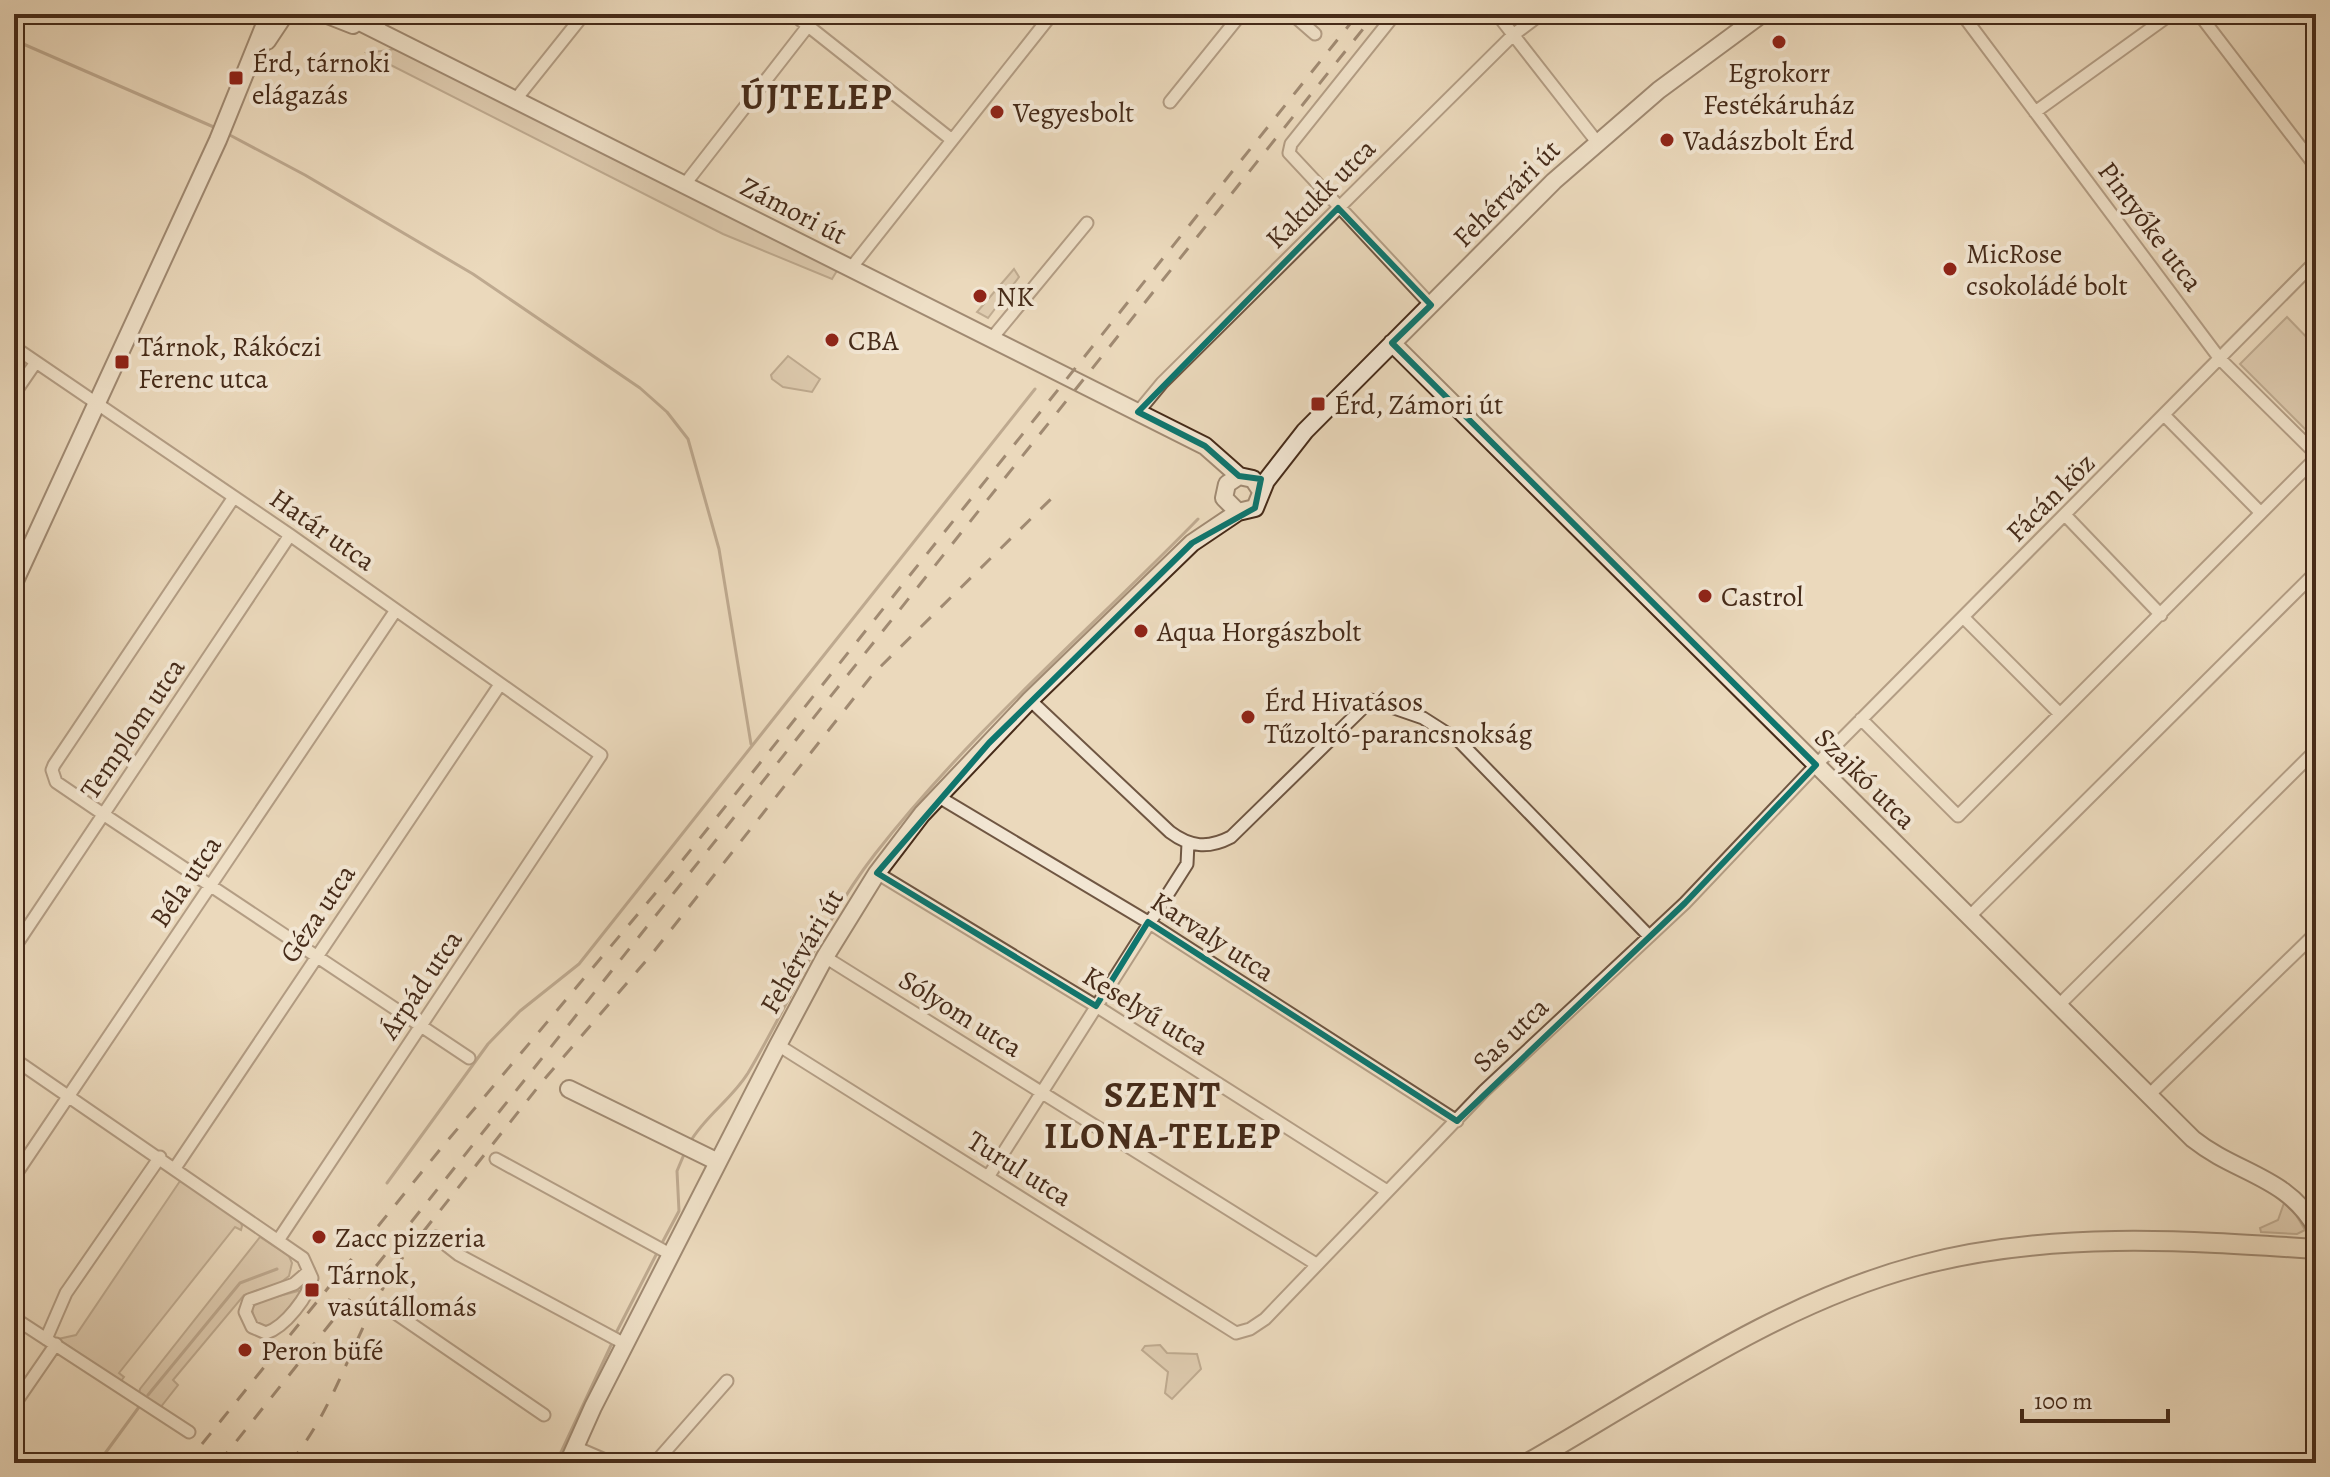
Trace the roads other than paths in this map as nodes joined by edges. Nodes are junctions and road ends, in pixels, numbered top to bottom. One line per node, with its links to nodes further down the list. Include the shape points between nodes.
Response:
1 (269, 14): 22 (main road)
2 (285, 14): 22 (main road)
3 (325, 14): 19 (main road, Zámori út)
4 (344, 14): 19 (main road, Zámori út)
5 (387, 14): 19 (street)
6 (584, 14): 23 (street)
7 (793, 14): 18 (street)
8 (1241, 14): 24 (street)
9 (1292, 14): 20 (street)
10 (1395, 14): 30 (street, via 1291,144 1290,156)
11 (1497, 14): 21 (street)
12 (1541, 14): 21 (street, Kakukk utca)
13 (1762, 14): 27 (main road, Fehérvári út)
14 (1962, 14): 25 (street, Pintyőke utca)
15 (2171, 14): 25 (street)
16 (2199, 14): 28 (street)
17 (1047, 16): 26 (street)
18 (808, 26): 26 (street); 29 (street)
19 (374, 30): 23 (main road, Zámori út)
20 (1315, 34)
21 (1513, 35): 27 (street); 30 (street, Kakukk utca)
22 (241, 87): 41 (main road)
23 (516, 99): 29 (main road, Zámori út)
24 (1170, 102)
25 (2035, 112): 38 (street, Pintyőke utca)
26 (952, 140): 33 (street)
27 (1597, 142): 34 (main road, Fehérvári út)
28 (2316, 167)
29 (685, 184): 33 (main road, Zámori út)
30 (1338, 208): 34 (street); 42 (street, Kakukk utca)
31 (1087, 223): 35 (street)
32 (2316, 261): 38 (street, Fácán köz)
33 (851, 268): 35 (main road, Zámori út)
34 (1431, 305): 36 (main road, Fehérvári út)
35 (992, 338): 42 (main road, Zámori út)
36 (1392, 343): 44 (main road, Fehérvári út); 67 (main road, Szajkó utca)
37 (14, 347): 39 (street, Határ utca)
38 (2220, 359): 43 (street, Fácán köz); 46 (street, Pintyőke utca)
39 (36, 362): 40 (street); 41 (street, Határ utca)
40 (14, 394)
41 (96, 403): 50 (street, Határ utca); 57 (main road)
42 (1138, 412): 45 (main road, Zámori út)
43 (2164, 415): 52 (street); 53 (street, Fácán köz)
44 (1305, 431): 47 (main road, Fehérvári út); 48 (main road, Fehérvári út)
45 (1190, 439): 47 (main road, Zámori út); 49 (main road, Zámori út, via 1216,471)
46 (2316, 456): 52 (street)
47 (1244, 476): 48 (main road); 49 (main road)
48 (1261, 491): 51 (main road, via 1255,508)
49 (1224, 493): 51 (main road, via 1229,507); 55 (main road, Fehérvári út)
50 (234, 497): 54 (street, Határ utca); 69 (street, via 54,765 56,782)
51 (1238, 512): 55 (main road, Fehérvári út)
52 (2261, 513): 59 (street)
53 (2066, 516): 59 (street); 60 (street, Fácán köz)
54 (290, 535): 58 (street, Határ utca); 69 (street, Templom utca)
55 (1192, 543): 62 (main road, Fehérvári út)
56 (2316, 572): 73 (street)
57 (14, 583)
58 (396, 610): 61 (street, Határ utca); 72 (street, Béla utca)
59 (2161, 615): 63 (street)
60 (1963, 617): 63 (street); 64 (street, Fácán köz)
61 (499, 686): 66 (street, Határ utca); 78 (street, Géza utca)
62 (1030, 700): 68 (main road, Fehérvári út); 70 (street)
63 (2060, 714): 64 (street, via 1958,816)
64 (1861, 719): 67 (street, Fácán köz)
65 (2316, 750): 81 (street)
66 (601, 755): 82 (street, Árpád utca)
67 (1816, 765): 73 (main road, Szajkó utca); 76 (street, Sas utca)
68 (939, 797): 71 (main road, Fehérvári út); 74 (street, Karvaly utca)
69 (103, 814): 72 (street); 77 (street, Templom utca)
70 (1188, 843): 74 (street, via 1187,864); 76 (street, via 1211,846 1231,837 1371,700 1447,731)
71 (877, 873): 79 (main road, Fehérvári út); 80 (street, Keselyű utca)
72 (211, 885): 78 (street); 89 (street, Béla utca)
73 (1968, 918): 81 (main road, Szajkó utca)
74 (1148, 922): 80 (street); 90 (street, Karvaly utca)
75 (2316, 933): 88 (street)
76 (1649, 936): 90 (street, Sas utca)
77 (14, 948)
78 (317, 956): 82 (street); 94 (street, Géza utca)
79 (825, 957): 83 (main road, Fehérvári út); 87 (street, Sólyom utca)
80 (1096, 1006): 87 (street); 97 (street, Keselyű utca)
81 (2058, 1006): 88 (main road, Szajkó utca)
82 (421, 1025): 84 (street); 100 (street, Árpád utca)
83 (778, 1045): 93 (main road, Fehérvári út); 96 (street, Turul utca)
84 (469, 1058)
85 (14, 1059): 89 (street)
86 (569, 1089): 93 (main road)
87 (1041, 1091): 96 (street); 103 (street, Sólyom utca)
88 (2149, 1095): 98 (main road, Szajkó utca, via 2209,1152 2295,1198)
89 (70, 1096): 91 (street); 95 (street, Béla utca)
90 (1457, 1121): 97 (street, Sas utca)
91 (160, 1157): 94 (street); 108 (street, via 66,1293)
92 (496, 1159): 102 (street)
93 (718, 1162): 102 (main road, Fehérvári út)
94 (175, 1168): 100 (street)
95 (14, 1177)
96 (988, 1177): 107 (street, Turul utca)
97 (1387, 1191): 103 (street, Sas utca)
98 (2316, 1228)
99 (436, 1237): 109 (street, via 459,1255)
100 (279, 1239): 104 (street, via 303,1258)
101 (2316, 1249): 118 (main road, via 2073,1241 1918,1266 1776,1320)
102 (670, 1254): 109 (main road, Fehérvári út)
103 (1316, 1264): 107 (street, Sas utca, via 1265,1319)
104 (309, 1271): 104 (street, via 294,1284 249,1300 245,1312 252,1327 266,1333 277,1329 312,1283)
105 (385, 1306): 112 (street)
106 (14, 1318): 108 (street)
107 (1236, 1333)
108 (51, 1342): 111 (street); 113 (street)
109 (625, 1344): 114 (main road, Fehérvári út)
110 (727, 1381): 117 (street)
111 (14, 1405)
112 (544, 1415)
113 (189, 1432)
114 (575, 1447): 115 (main road, Fehérvári út); 116 (street)
115 (568, 1463)
116 (612, 1463)
117 (655, 1463)
118 (1528, 1463)

